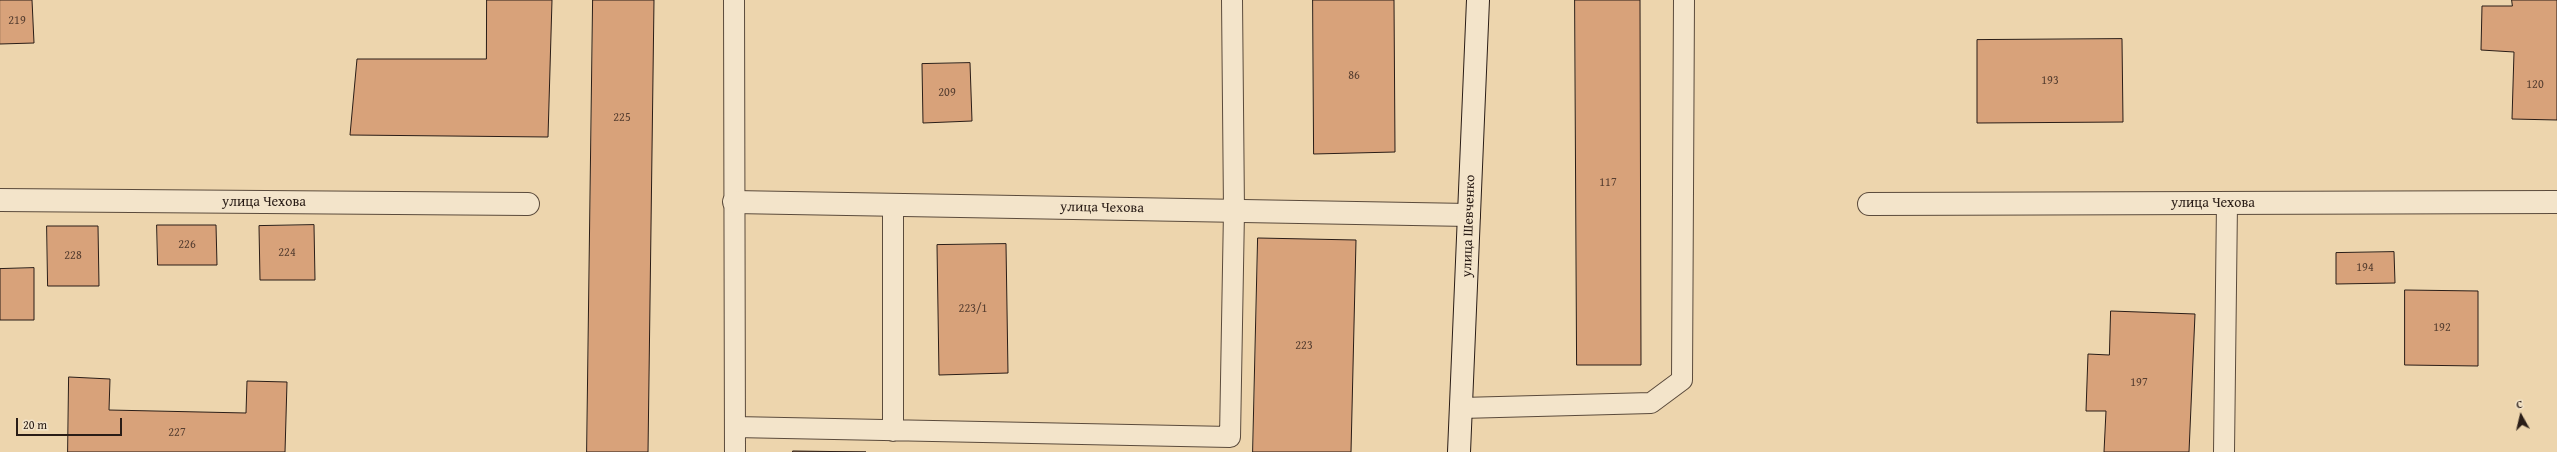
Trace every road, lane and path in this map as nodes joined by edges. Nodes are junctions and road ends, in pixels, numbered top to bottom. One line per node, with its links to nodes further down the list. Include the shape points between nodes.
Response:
1 (734, 0): 6 (lane)
2 (1232, 0): 12 (lane)
3 (1478, 0): 13 (street, улица Шевченко)
4 (1684, 0): 14 (lane, via 1682,380 1651,403)
5 (0, 200): 9 (street, улица Чехова)
6 (734, 202): 11 (street, улица Чехова); 15 (lane)
7 (2557, 202): 8 (street, улица Чехова)
8 (2227, 203): 10 (street, улица Чехова); 19 (lane)
9 (528, 204)
10 (1868, 204)
11 (893, 205): 12 (street, улица Чехова); 16 (lane)
12 (1234, 211): 13 (street, улица Чехова); 16 (lane, via 1230,437)
13 (1469, 215): 14 (street, улица Шевченко)
14 (1461, 408): 18 (street, улица Шевченко)
15 (735, 427): 16 (lane); 17 (lane)
16 (893, 431)
17 (735, 452)
18 (1460, 452)
19 (2224, 452)

